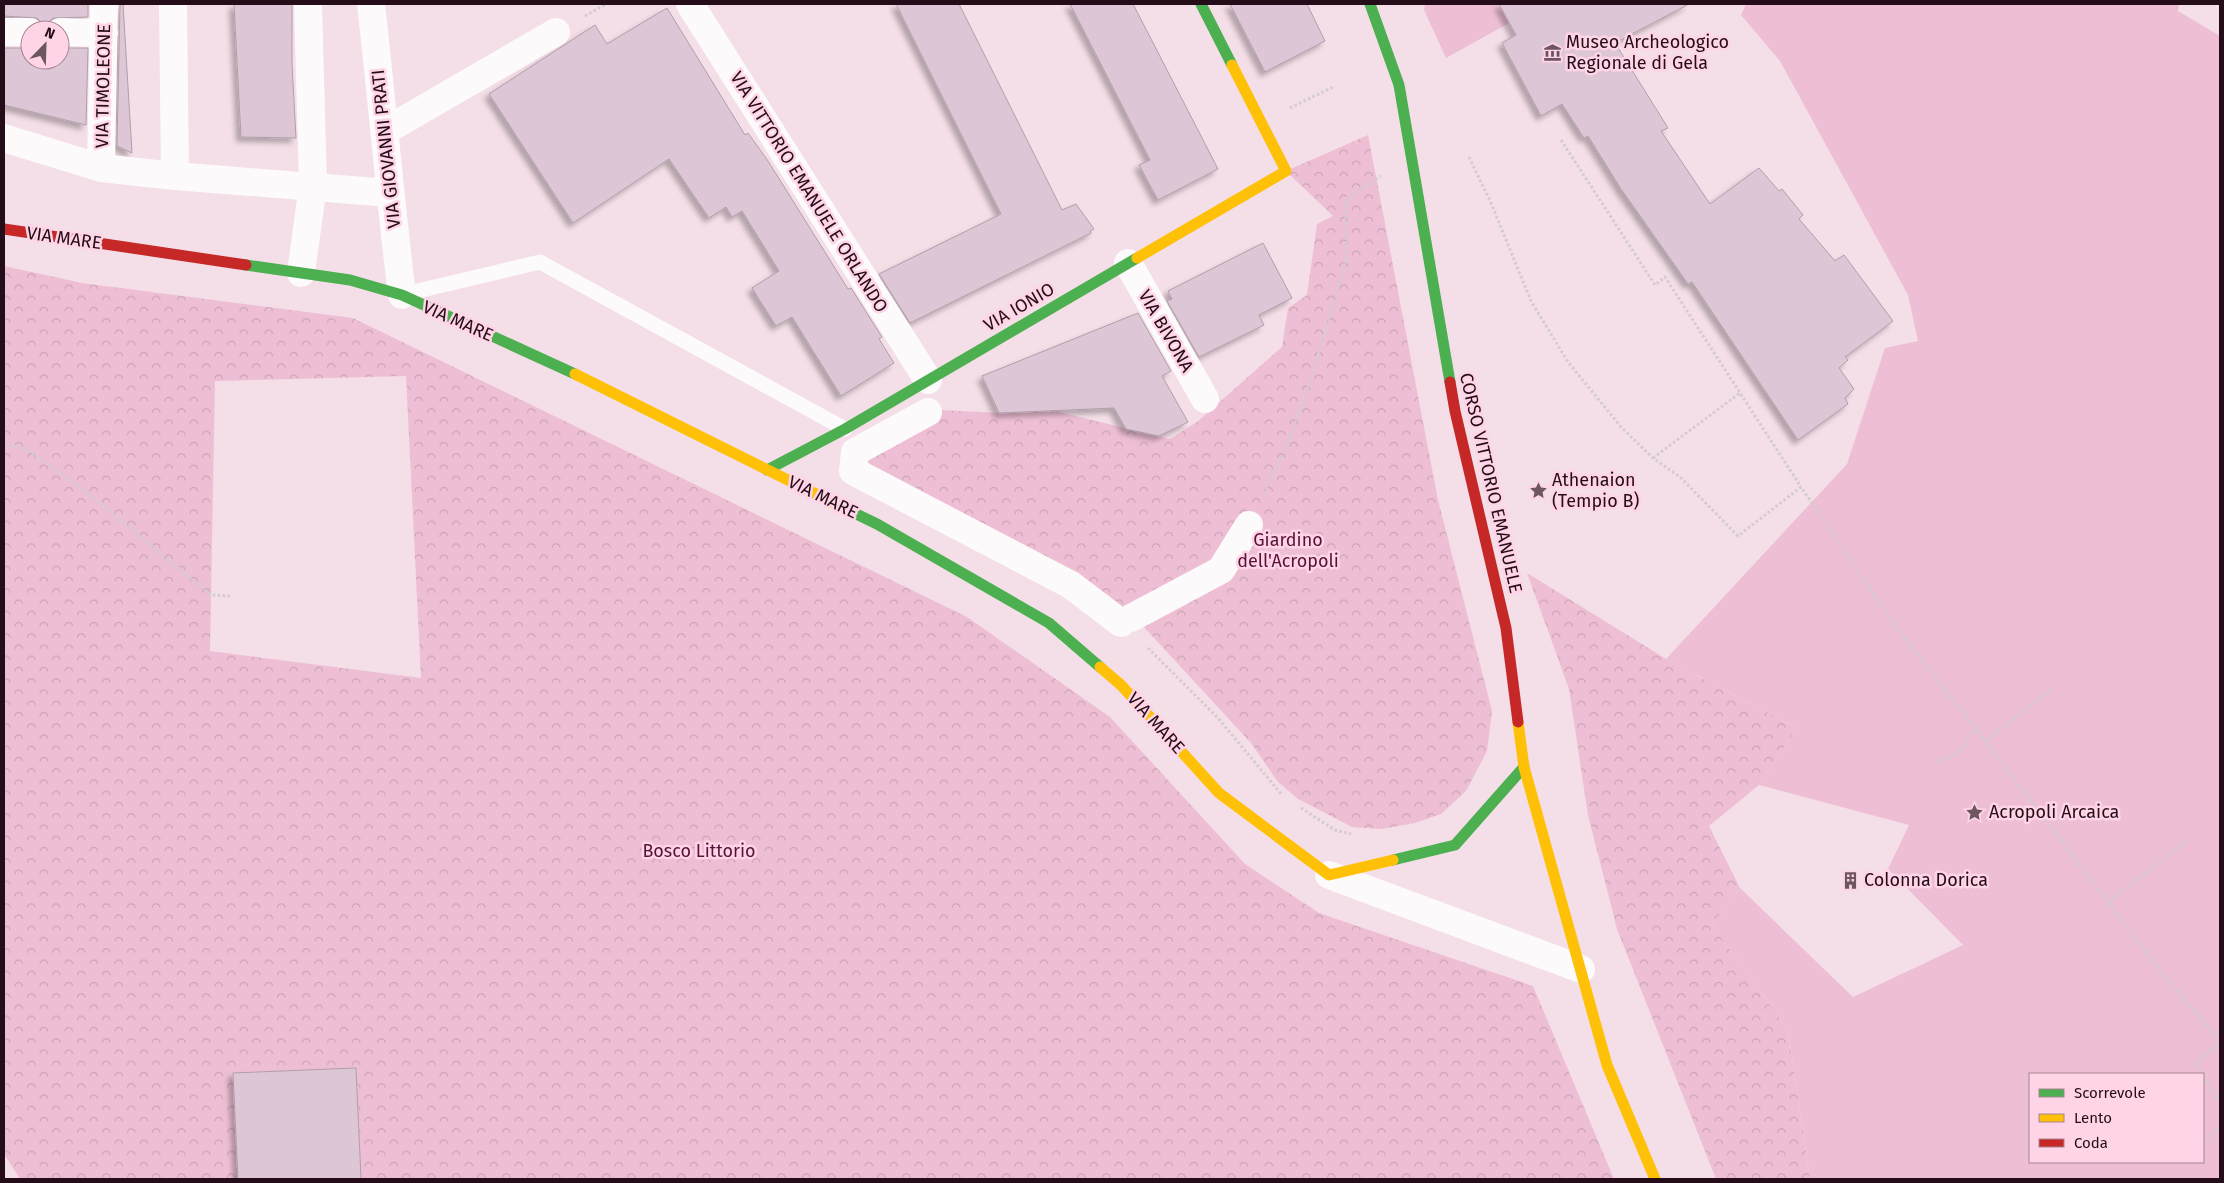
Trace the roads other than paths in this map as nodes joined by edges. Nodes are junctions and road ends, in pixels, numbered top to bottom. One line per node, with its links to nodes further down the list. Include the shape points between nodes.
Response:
1 (104, 4): 11 (street, VIA TIMOLEONE)
2 (173, 4): 16 (street)
3 (308, 4): 17 (street)
4 (371, 4): 13 (street, VIA GIOVANNI PRATI)
5 (690, 4): 23 (street, VIA VITTORIO EMANUELE ORLANDO)
6 (1201, 4): 20 (street, VIA IONIO, via 1286,171)
7 (1370, 4): 29 (street, CORSO VITTORIO EMANUELE, via 1399,85 1455,412 1506,628)
8 (4, 32): 9 (street)
9 (20, 32)
10 (70, 32): 11 (street)
11 (104, 32): 15 (street, VIA TIMOLEONE)
12 (556, 32): 13 (street)
13 (385, 131): 18 (street, VIA GIOVANNI PRATI)
14 (4, 138): 15 (street)
15 (101, 168): 16 (street)
16 (175, 176): 17 (street)
17 (313, 186): 18 (street); 21 (street)
18 (389, 193): 22 (street, VIA GIOVANNI PRATI)
19 (4, 229): 21 (street, VIA MARE)
20 (1128, 263): 23 (street, VIA IONIO); 24 (street, VIA BIVONA)
21 (301, 273): 22 (street, VIA MARE, via 350,280)
22 (402, 295): 26 (lane, via 540,262); 27 (street, VIA MARE, via 549,361)
23 (928, 380): 26 (street, VIA IONIO)
24 (1205, 399)
25 (928, 412): 28 (street, via 855,452 853,471 1071,586 1126,620 1221,570)
26 (844, 429): 27 (street, VIA IONIO)
27 (767, 470): 30 (street, VIA MARE, via 877,524 1049,624 1121,685 1219,793)
28 (1249, 526)
29 (1524, 767): 30 (street, via 1455,845); 31 (street, CORSO VITTORIO EMANUELE)
30 (1329, 875): 31 (street)
31 (1581, 970): 32 (street, CORSO VITTORIO EMANUELE, via 1608,1065)
32 (1655, 1179)

